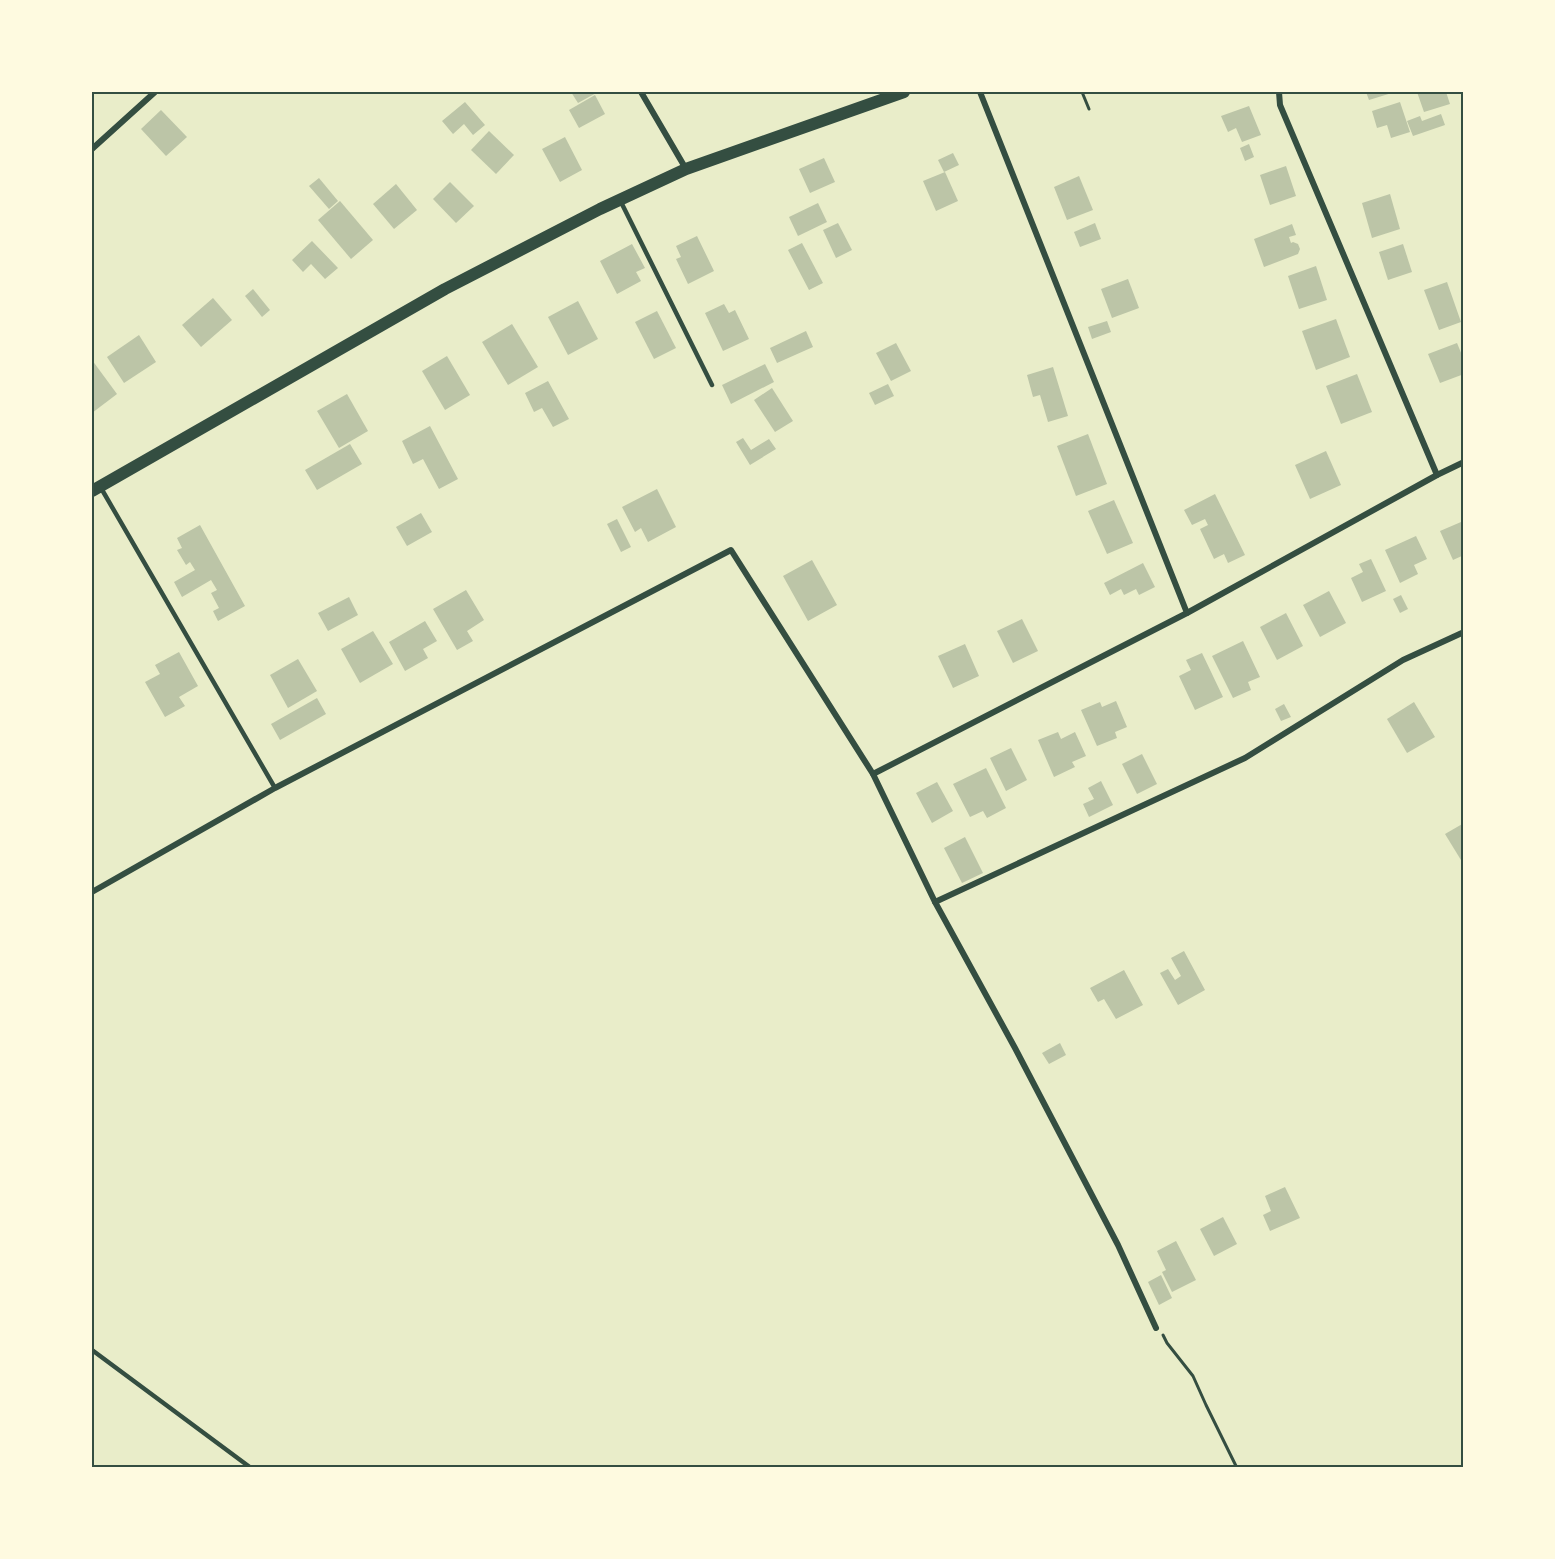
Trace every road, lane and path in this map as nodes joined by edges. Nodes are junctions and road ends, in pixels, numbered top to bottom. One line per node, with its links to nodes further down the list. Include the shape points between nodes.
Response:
1 (155, 92): 8 (street)
2 (641, 92): 9 (street)
3 (904, 92): 9 (main road)
4 (980, 92): 15 (street)
5 (1082, 92): 7 (path)
6 (1279, 92): 13 (street, via 1280,105)
7 (1089, 109)
8 (92, 149)
9 (686, 169): 10 (main road)
10 (620, 200): 11 (lane); 14 (main road, via 445,289)
11 (712, 385)
12 (1464, 462): 13 (street)
13 (1437, 475): 15 (street)
14 (96, 488): 18 (lane)
15 (1187, 614): 17 (street)
16 (1464, 632): 20 (street, via 1403,660 1245,759)
17 (873, 774): 18 (street, via 732,550); 20 (street)
18 (275, 788): 19 (street)
19 (92, 892)
20 (934, 902): 21 (street, via 1118,1245)
21 (1156, 1328)
22 (1162, 1334): 25 (path, via 1193,1376)
23 (92, 1350): 24 (lane)
24 (251, 1467)
25 (1237, 1467)

